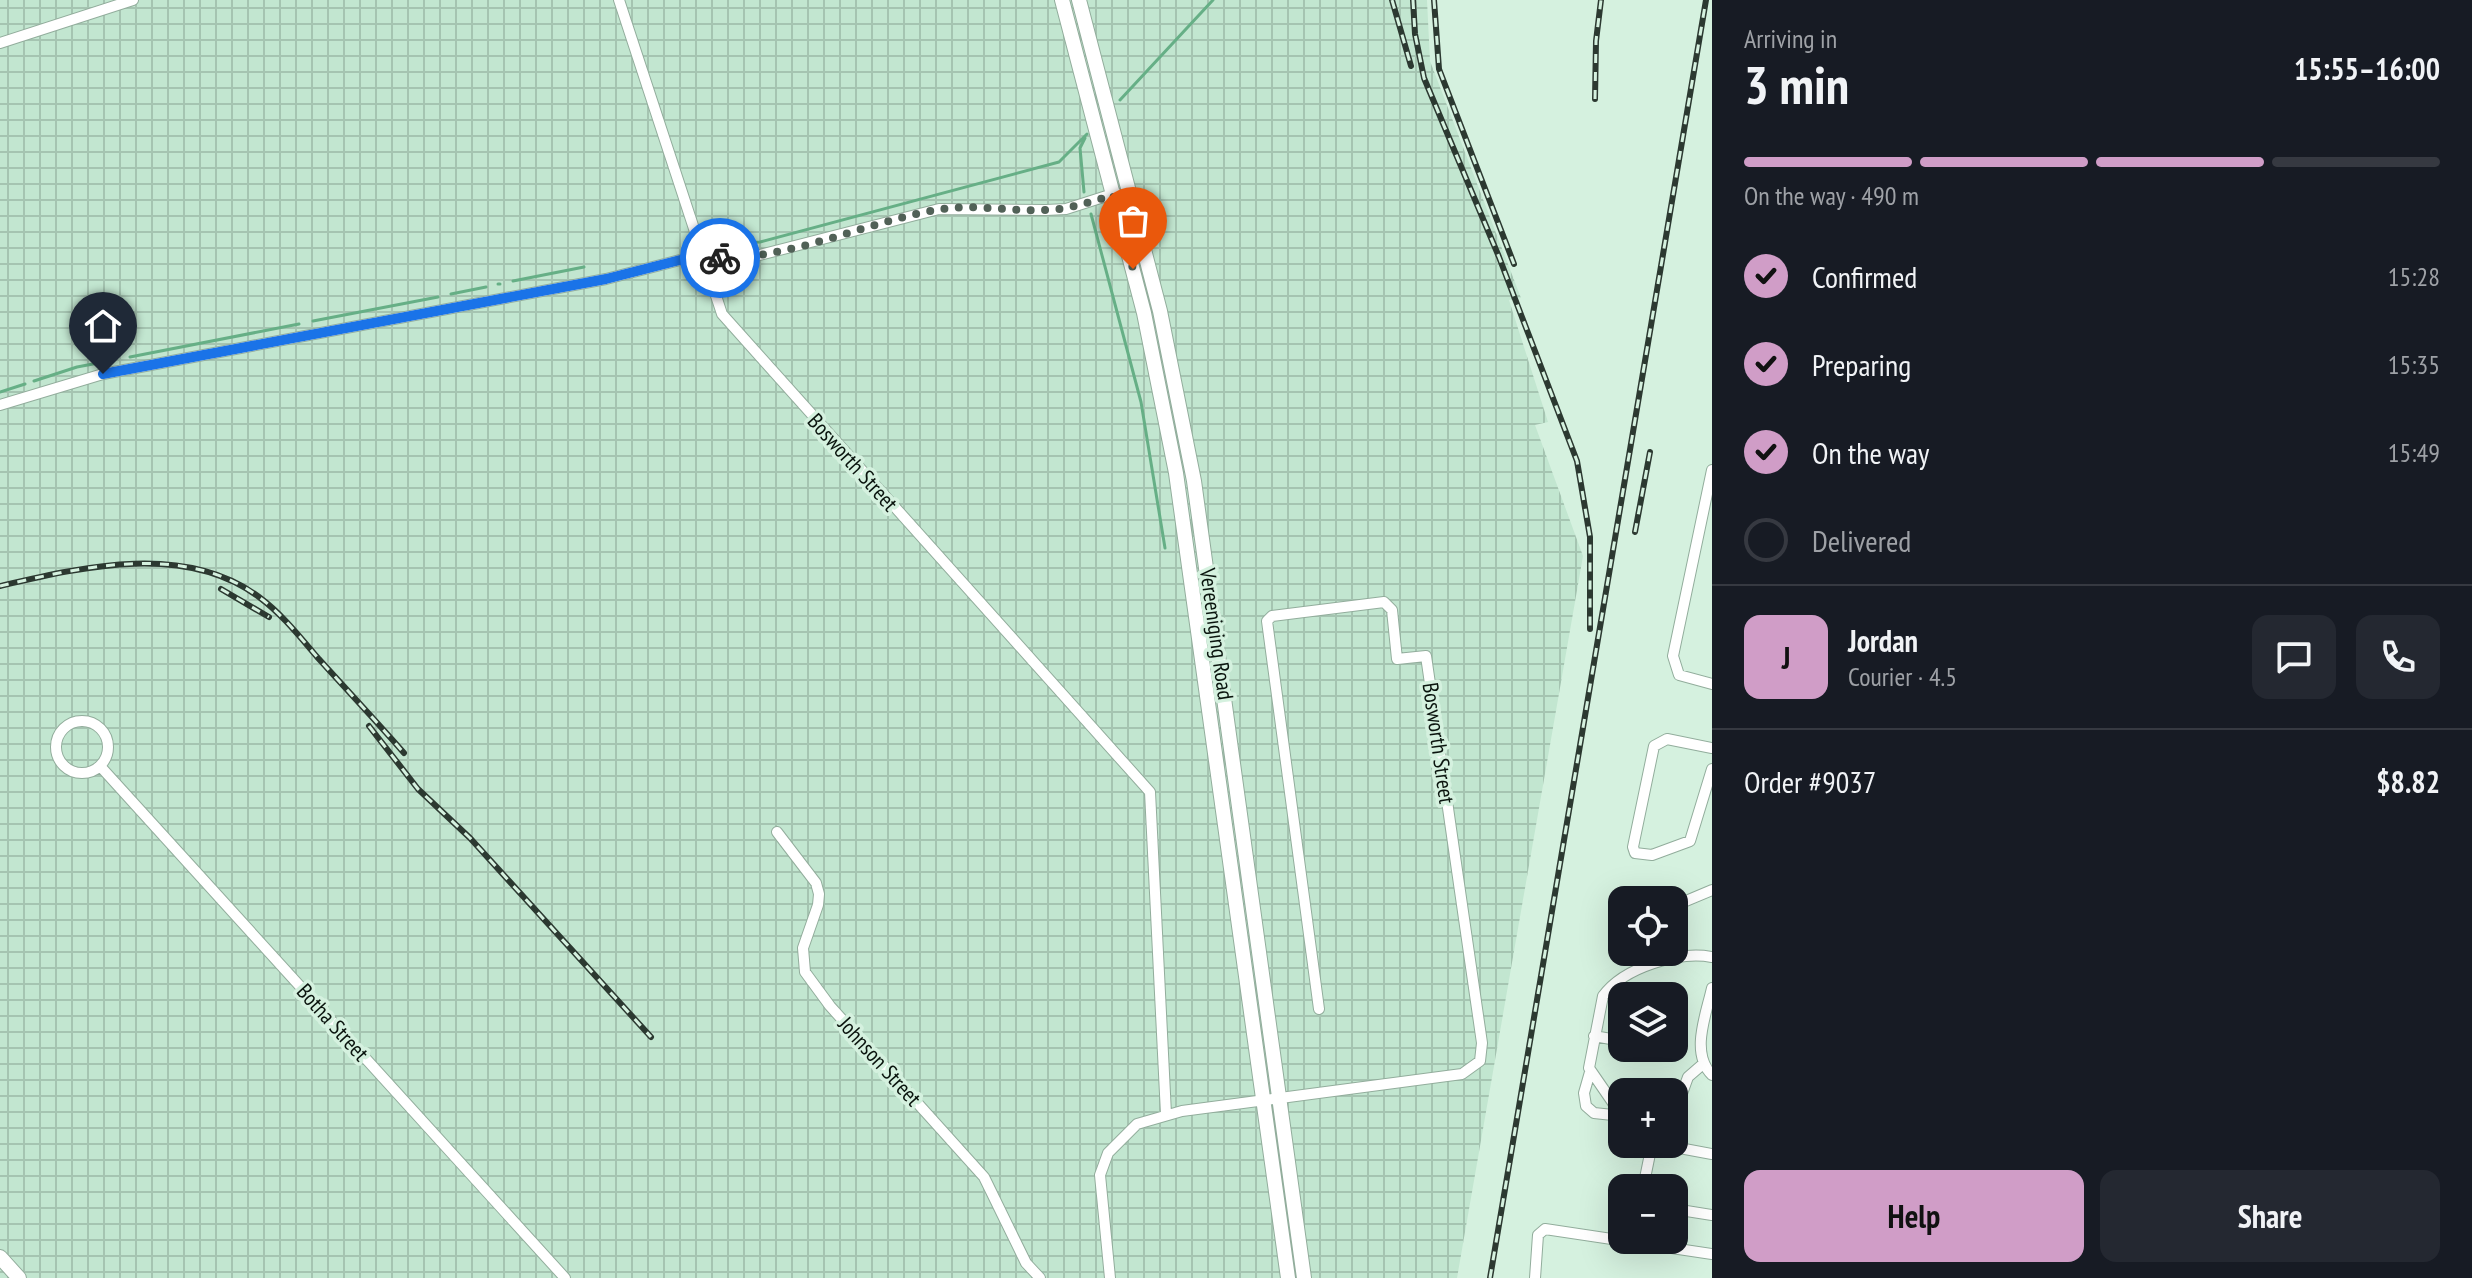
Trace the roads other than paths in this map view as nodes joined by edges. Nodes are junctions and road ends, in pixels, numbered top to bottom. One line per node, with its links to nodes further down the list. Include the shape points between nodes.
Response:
1 (133, 0): 5 (street)
2 (619, 0): 8 (street, Bosworth Street)
3 (1062, 0): 7 (main road, Vereeniging Road)
4 (1079, 0): 6 (main road, Vereeniging Road)
5 (0, 43)
6 (1129, 188): 7 (street); 28 (main road, Vereeniging Road, via 1194,481)
7 (1113, 195): 8 (street, via 1056,210 939,209 748,258); 29 (main road, Vereeniging Road, via 1144,313 1176,473)
8 (704, 258): 9 (street, via 103,374); 30 (street, Bosworth Street, via 722,314 747,345 1146,784 1153,803)
9 (0, 405)
10 (1712, 470): 11 (street, via 1673,664 1679,675)
11 (1712, 684)
12 (1712, 748): 14 (street, via 1667,739 1654,746 1635,853 1652,855 1690,841)
13 (100, 766): 13 (street, via 77,773 62,765 55,742 63,727 87,720 101,729 108,752); 41 (street, Botha Street)
14 (1712, 769)
15 (777, 832): 42 (street, Johnson Street, via 819,894 803,948 805,972 984,1177 1026,1263)
16 (1712, 890): 17 (street)
17 (1688, 900)
18 (1712, 957): 21 (street, via 1673,955 1615,985 1603,996)
19 (1712, 988): 23 (street, via 1700,1051)
20 (1319, 1009): 28 (street, Bosworth Street, via 1267,621 1272,616 1380,601 1392,610 1397,659 1426,656 1482,1055 1476,1067 1462,1074)
21 (1594, 1036): 22 (street); 24 (street)
22 (1608, 1038)
23 (1703, 1064): 25 (street); 26 (street)
24 (1590, 1072): 27 (street); 31 (street, via 1586,1106)
25 (1712, 1075)
26 (1688, 1078)
27 (1608, 1097)
28 (1280, 1099): 29 (street, Bosworth Street); 45 (main road, Vereeniging Road)
29 (1263, 1101): 30 (street, Bosworth Street); 44 (main road, Vereeniging Road)
30 (1166, 1114): 43 (street, Bosworth Street, via 1128,1130 1104,1163 1100,1199)
31 (1608, 1114)
32 (1688, 1150): 33 (street)
33 (1712, 1154)
34 (1688, 1211): 35 (street)
35 (1712, 1215)
36 (1608, 1237): 46 (street, via 1545,1229 1538,1235)
37 (1688, 1250): 38 (street)
38 (1712, 1254)
39 (0, 1257): 40 (main road)
40 (19, 1278)
41 (565, 1278)
42 (1040, 1278)
43 (1110, 1278)
44 (1288, 1278)
45 (1304, 1278)
46 (1535, 1278)

